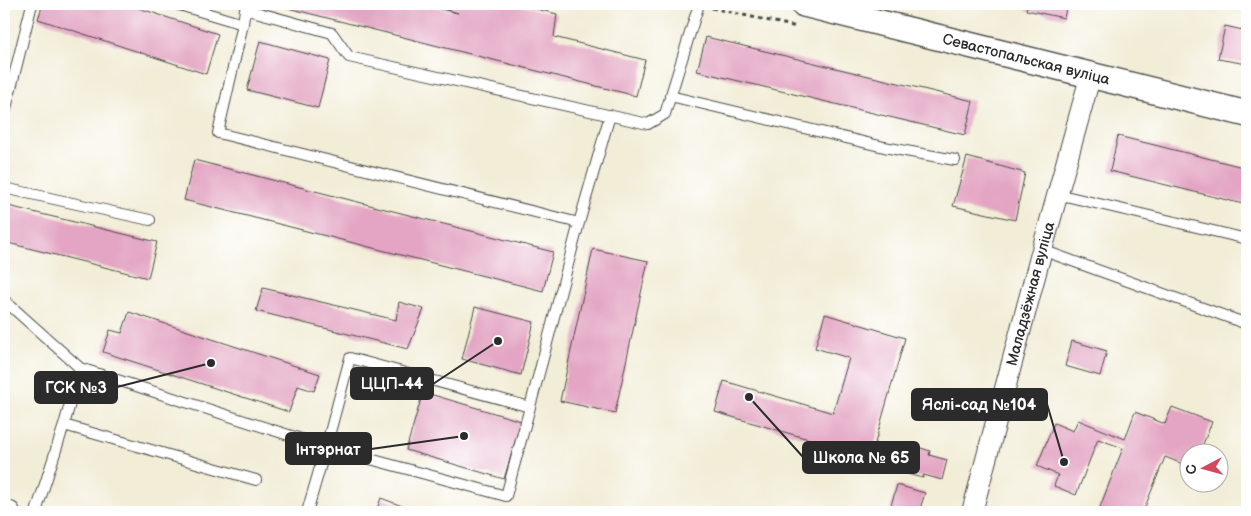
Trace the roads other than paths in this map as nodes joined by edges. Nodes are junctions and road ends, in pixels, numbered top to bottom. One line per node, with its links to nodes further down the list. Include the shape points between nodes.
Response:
1 (32, 4): 11 (lane)
2 (176, 4): 6 (lane)
3 (804, 4): 7 (street, Севастопальская вуліца)
4 (699, 5): 8 (lane)
5 (246, 6): 6 (lane); 10 (lane, via 332,33 349,57)
6 (243, 24): 16 (lane, via 218,134)
7 (1090, 74): 9 (street, Севастопальская вуліца); 14 (street, Маладзёжная вуліца)
8 (670, 96): 10 (lane, via 665,114 648,124); 12 (lane, via 884,147)
9 (1247, 114)
10 (610, 115): 16 (lane)
11 (4, 116)
12 (955, 160)
13 (4, 188): 15 (lane)
14 (1058, 194): 17 (lane); 18 (street, Маладзёжная вуліца)
15 (150, 220)
16 (579, 223): 22 (lane)
17 (1247, 239)
18 (1042, 250): 20 (lane); 30 (street, Маладзёжная вуліца)
19 (4, 300): 21 (lane)
20 (1247, 324)
21 (80, 368): 23 (lane); 24 (lane)
22 (530, 407): 24 (lane, via 506,496); 24 (lane, via 350,358)
23 (64, 425): 25 (lane); 28 (lane)
24 (326, 448): 29 (lane)
25 (256, 480)
26 (4, 510): 27 (street)
27 (10, 512)
28 (36, 512)
29 (307, 512)
30 (972, 512)

